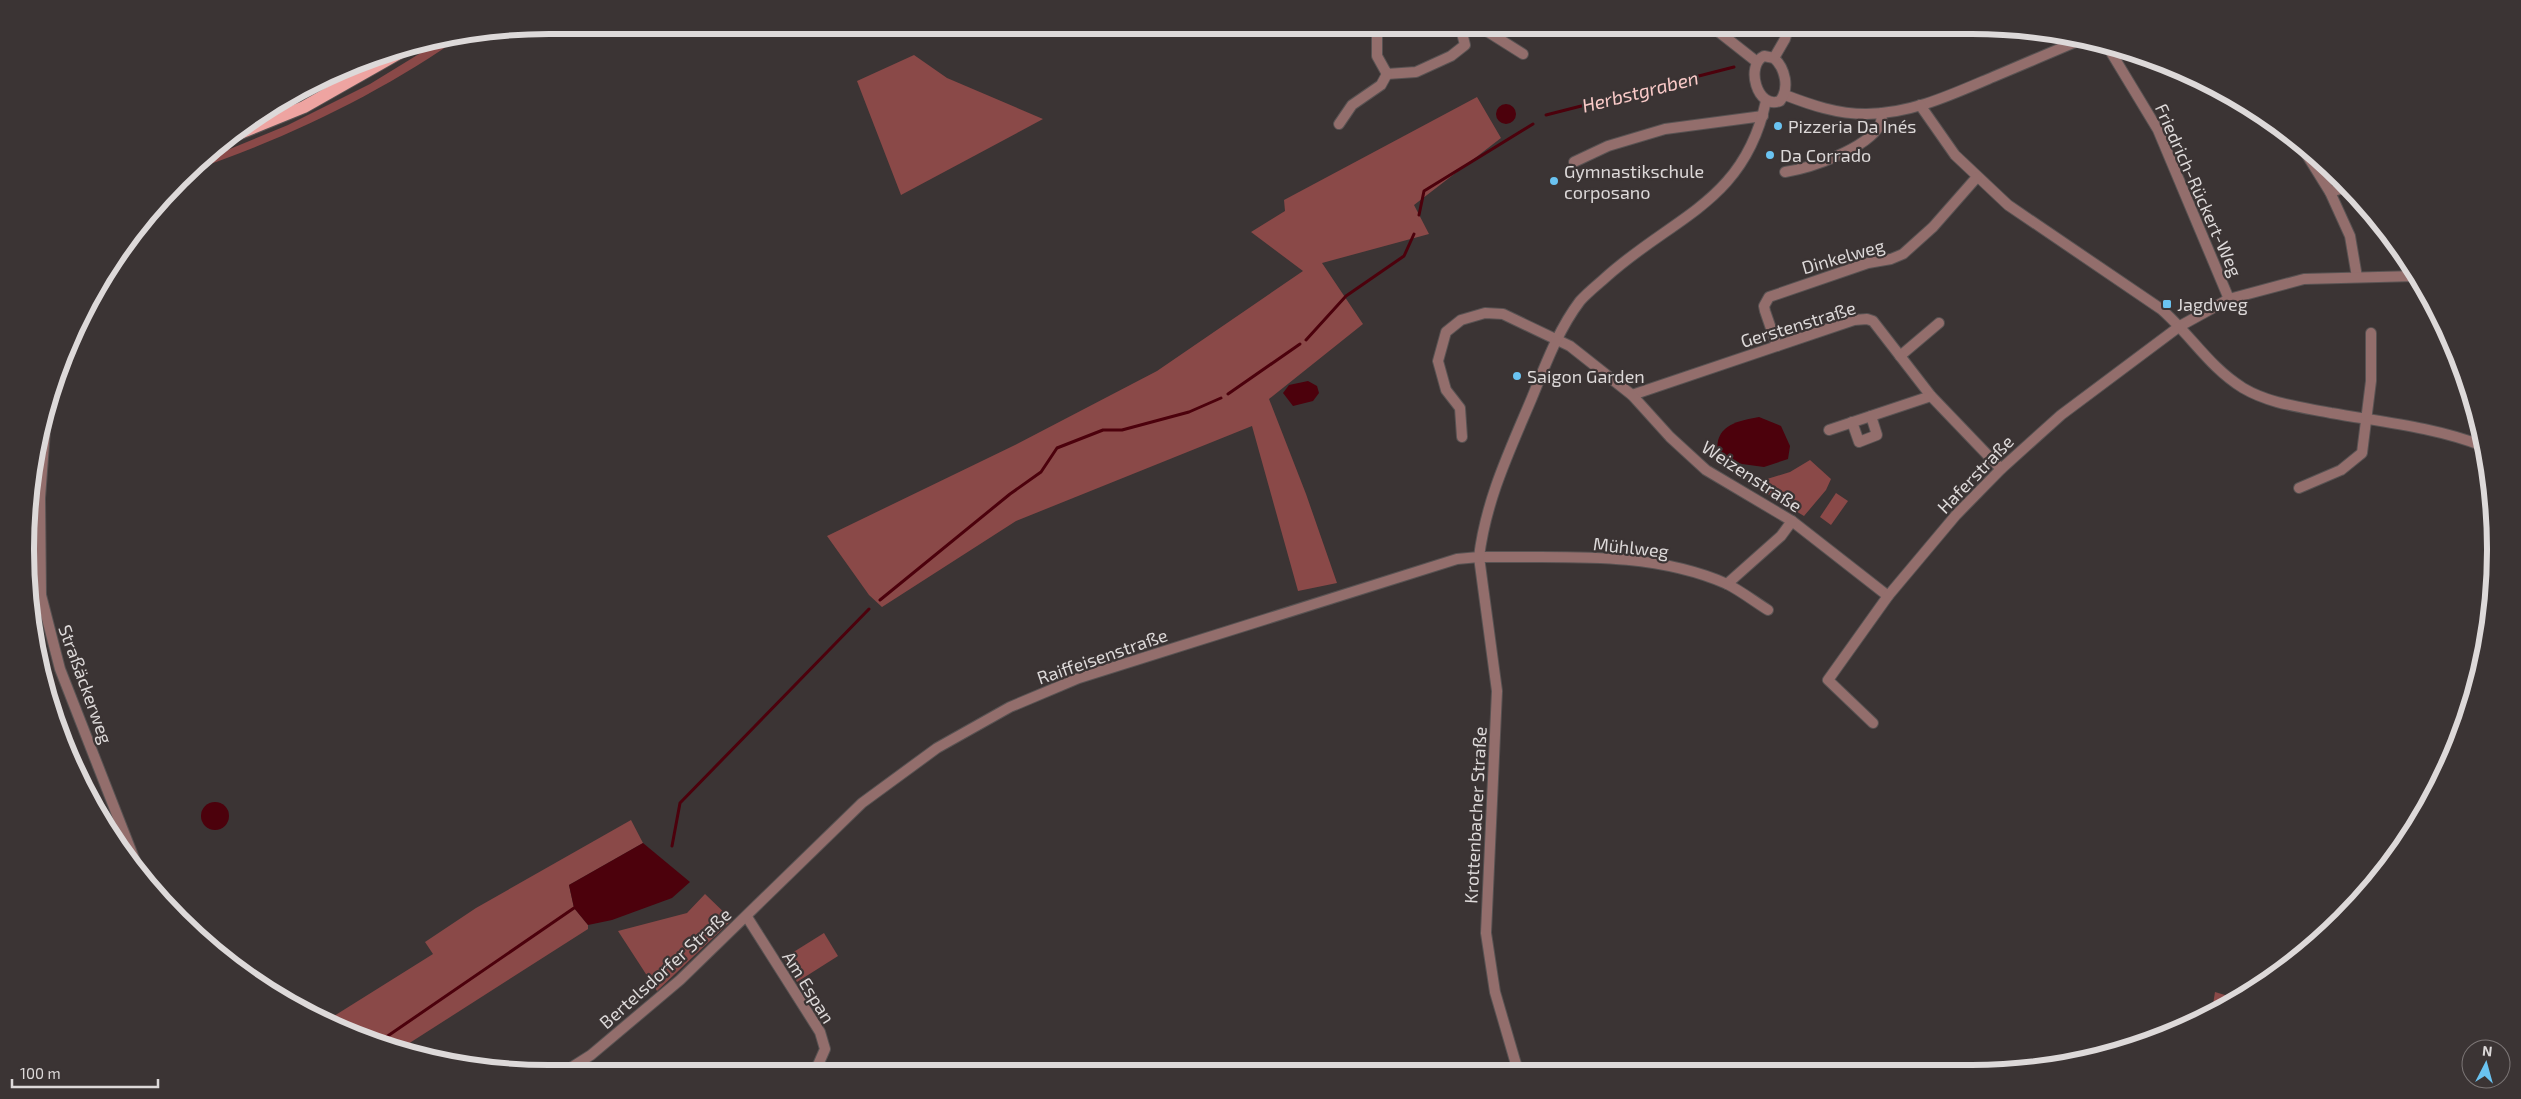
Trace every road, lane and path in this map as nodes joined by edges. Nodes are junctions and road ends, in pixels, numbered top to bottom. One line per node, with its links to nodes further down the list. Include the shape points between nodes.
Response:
1 (1377, 34): 12 (street, via 1377,56)
2 (1462, 34): 12 (street, via 1465,44 1450,56 1416,72)
3 (1492, 34): 8 (street)
4 (1721, 34): 11 (street)
5 (1786, 34): 9 (street)
6 (2071, 44): 15 (street)
7 (2111, 53): 28 (street, Friedrich-Rückert-Weg, via 2158,130)
8 (1524, 54)
9 (1774, 58): 11 (street, via 1764,56); 13 (street, via 1781,66)
10 (386, 60): 19 (main road, via 304,107)
11 (1757, 62): 14 (street, via 1756,82)
12 (1387, 74): 18 (street, via 1381,85 1352,105)
13 (1785, 95): 14 (street, via 1776,102); 16 (street, via 1829,110)
14 (1766, 101): 17 (street, Krottenbacher Straße)
15 (1920, 105): 16 (street); 23 (street, via 1955,155)
16 (1882, 114): 22 (street, via 1880,125 1862,141 1822,162)
17 (1763, 116): 20 (street, via 1665,128 1608,146); 32 (street, Krottenbacher Straße, via 1750,150 1723,187 1704,205 1630,255 1580,301)
18 (1339, 124)
19 (254, 127)
20 (1574, 162)
21 (2312, 162): 25 (street)
22 (1785, 172)
23 (1977, 176): 30 (street, via 2008,205 2161,309); 33 (street, Dinkelweg, via 1933,227 1903,254 1769,297 1764,311)
24 (2340, 189): 25 (street)
25 (2330, 192): 27 (street, via 2350,236)
26 (2408, 276): 27 (street, Haferstraße)
27 (2357, 278): 28 (street, Haferstraße, via 2304,279)
28 (2229, 299): 30 (street, Haferstraße)
29 (1939, 323): 34 (street)
30 (2180, 326): 38 (street, via 2213,366 2244,388 2277,403); 44 (street, Haferstraße, via 2061,415)
31 (2371, 334): 38 (street)
32 (1556, 341): 35 (street, Weizenstraße, via 1570,346); 41 (street, Weizenstraße, via 1503,314 1485,313 1461,320 1446,332 1438,361 1446,390 1460,408); 47 (street, Krottenbacher Straße, via 1491,497)
33 (1776, 346): 34 (street, Gerstenstraße, via 1854,320 1867,319 1873,321); 35 (street, Gerstenstraße)
34 (1900, 356): 36 (street, Gerstenstraße)
35 (1632, 396): 46 (street, Weizenstraße, via 1706,470)
36 (1931, 396): 37 (street); 44 (street, Gerstenstraße)
37 (1871, 416): 39 (street); 39 (street, via 1877,435 1859,442)
38 (2368, 419): 42 (street, via 2425,428); 45 (street, via 2362,453 2340,470)
39 (1852, 422): 40 (street)
40 (1829, 430)
41 (1462, 437)
42 (2476, 443)
43 (43, 456): 52 (street, Straßäckerweg, via 41,595 49,635)
44 (2001, 469): 49 (street, Haferstraße, via 1956,515)
45 (2299, 488)
46 (1792, 521): 48 (street, via 1782,536); 49 (street, Weizenstraße)
47 (1479, 557): 48 (street, Mühlweg, via 1617,558 1677,568); 53 (street, Raiffeisenstraße, via 1457,559 1079,678 1010,707 937,748 862,803); 57 (street, Krottenbacher Straße, via 1497,691 1486,933 1495,992)
48 (1727, 584): 50 (street, Mühlweg)
49 (1888, 596): 51 (street, Haferstraße, via 1828,680)
50 (1768, 610)
51 (1873, 723)
52 (131, 850)
53 (784, 879): 54 (street, Bertelsdorfer Straße)
54 (746, 917): 55 (street, Bertelsdorfer Straße, via 680,980); 56 (street, Am Espan, via 820,1032 825,1049)
55 (574, 1065)
56 (818, 1065)
57 (1516, 1065)

